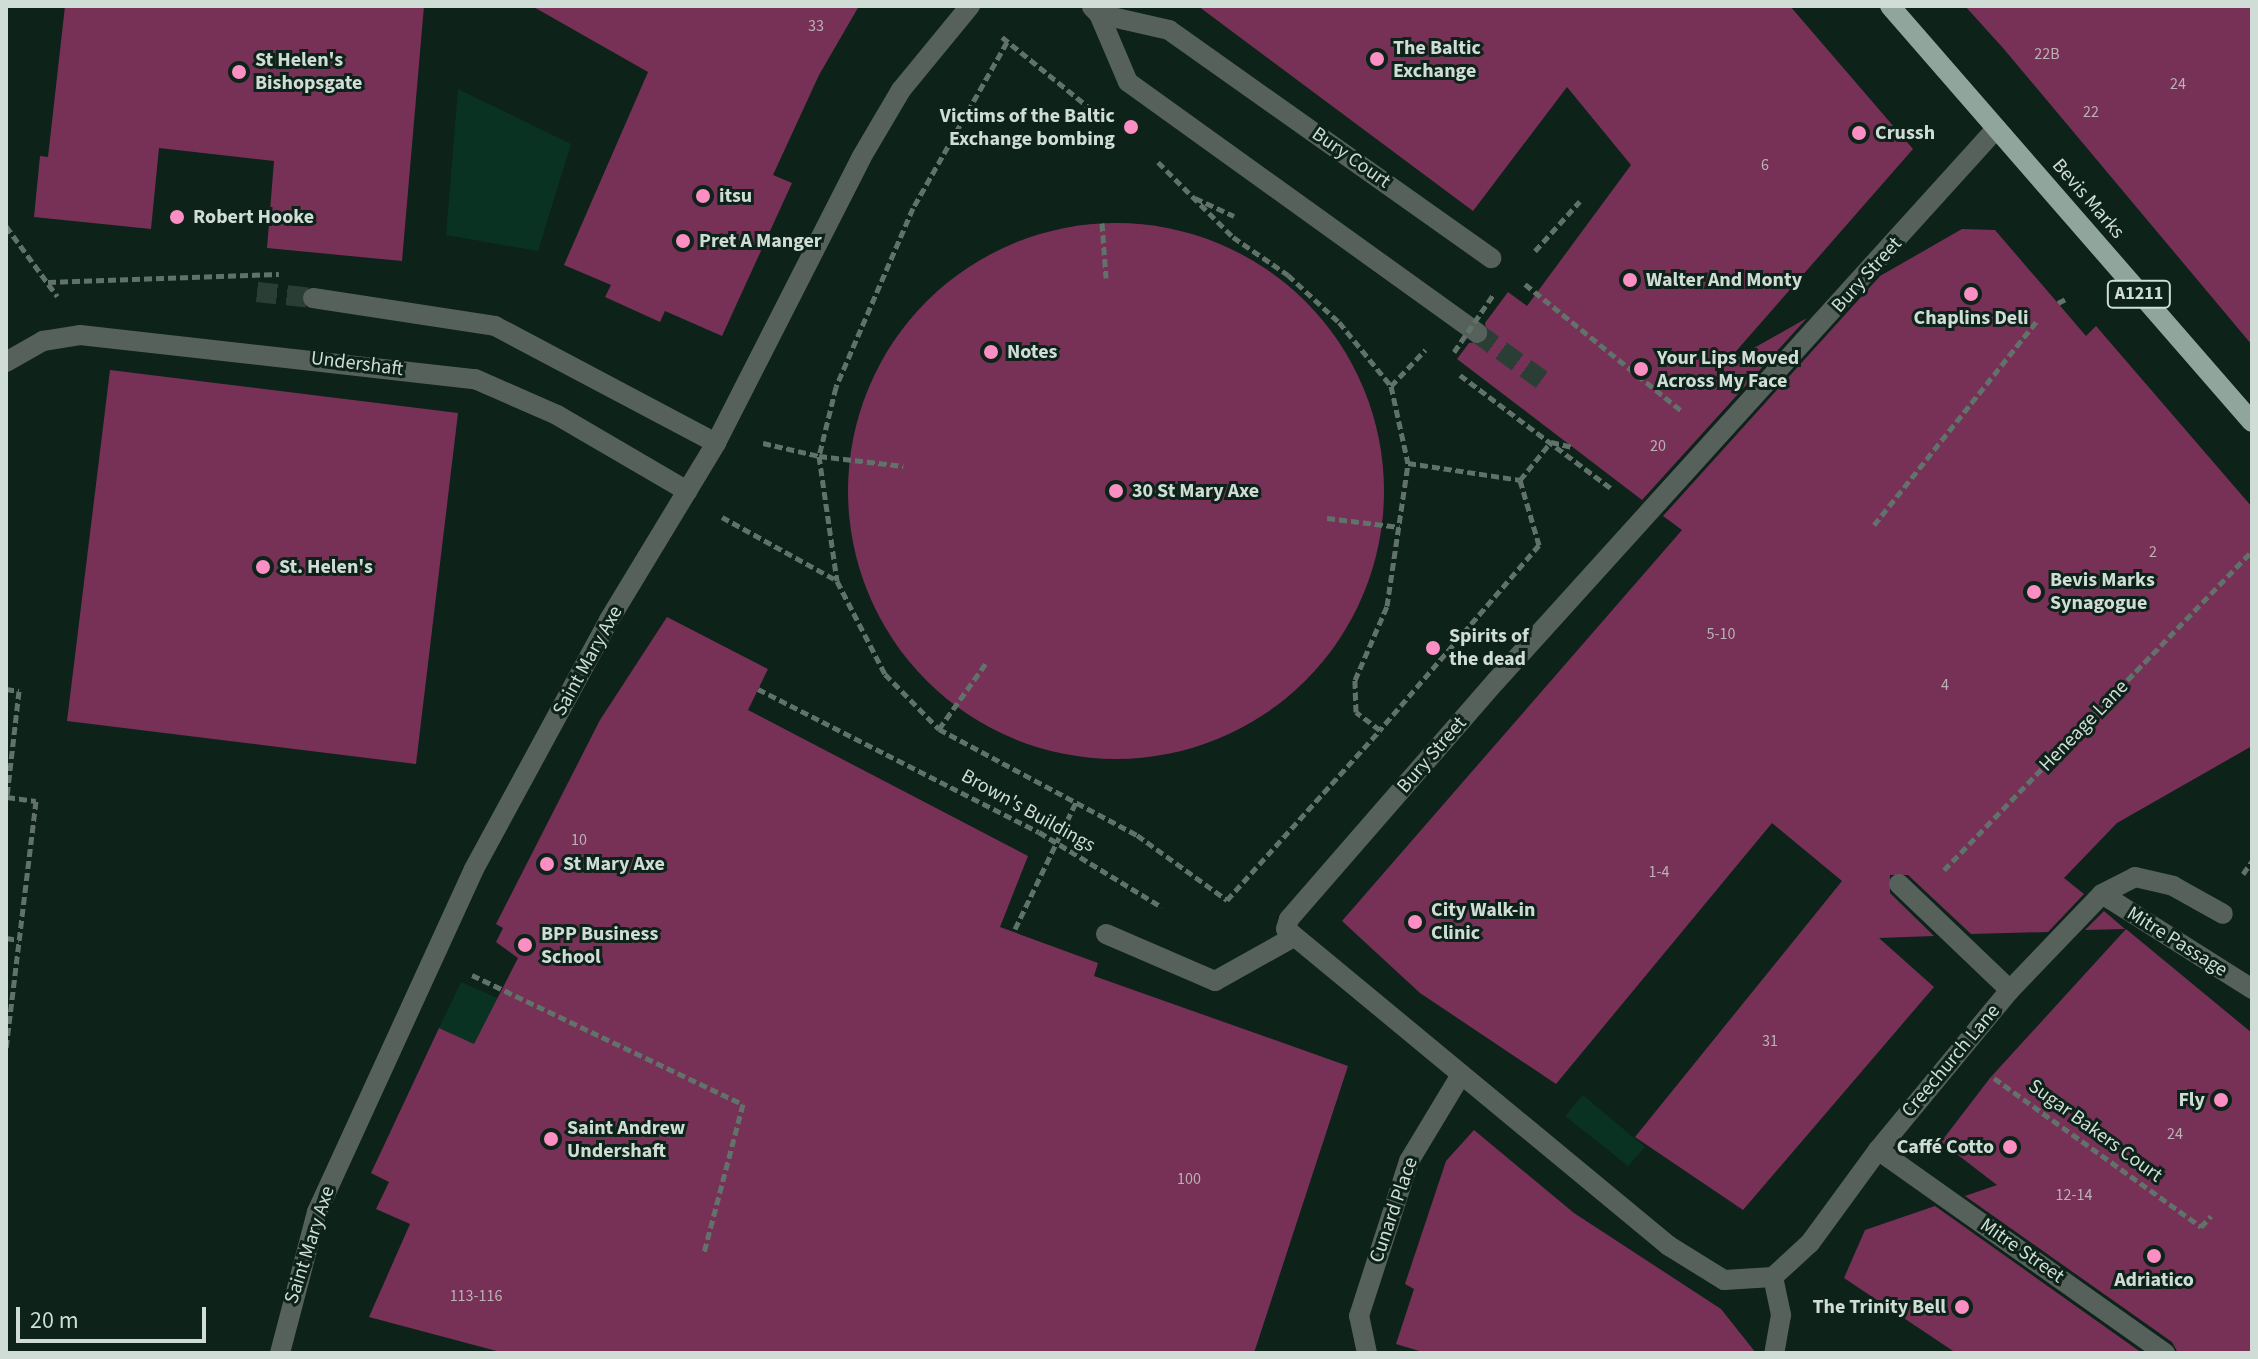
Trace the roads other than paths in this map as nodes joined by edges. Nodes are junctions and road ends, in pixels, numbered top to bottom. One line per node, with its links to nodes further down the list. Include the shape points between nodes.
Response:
1 (970, 6): 10 (street, Saint Mary Axe, via 901,90 869,144)
2 (1890, 6): 4 (main road, Bevis Marks / A1211)
3 (1095, 10): 5 (street, Bury Court, via 1169,30); 7 (street, via 1128,82)
4 (1994, 131): 9 (main road, Bevis Marks / A1211); 16 (street, Bury Street, via 1496,681 1289,919 1286,929)
5 (1491, 258)
6 (313, 298): 10 (street, via 495,326)
7 (1477, 333)
8 (6, 362): 11 (street, Undershaft, via 43,341 80,335 475,379 557,415)
9 (2252, 422)
10 (716, 443): 11 (street, Saint Mary Axe)
11 (687, 491): 22 (street, Saint Mary Axe, via 609,620 434,952 317,1212)
12 (1899, 884): 18 (street)
13 (2102, 894): 14 (street, Creechurch Lane, via 2135,877 2173,886); 17 (street, Mitre Passage); 18 (street, Creechurch Lane)
14 (2223, 914)
15 (1106, 934): 16 (street, via 1215,981)
16 (1292, 938): 19 (street)
17 (2252, 989)
18 (2010, 990): 20 (street, Creechurch Lane)
19 (1459, 1078): 21 (street, via 1669,1246 1724,1280); 23 (street, Cunard Place, via 1409,1161 1359,1316)
20 (1878, 1150): 21 (street, Creechurch Lane, via 1810,1243); 25 (street, Mitre Street)
21 (1773, 1277): 24 (street, via 1781,1315)
22 (280, 1353)
23 (1367, 1353)
24 (1774, 1353)
25 (2165, 1353)

